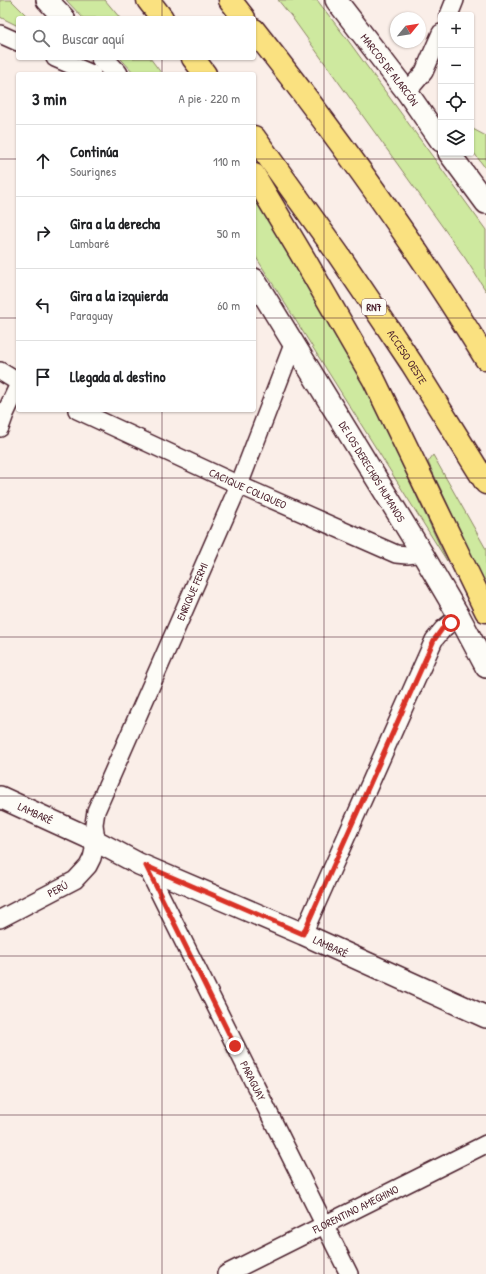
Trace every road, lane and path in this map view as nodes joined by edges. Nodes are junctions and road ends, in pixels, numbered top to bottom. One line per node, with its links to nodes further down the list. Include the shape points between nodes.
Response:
1 (47, 0): 7 (street)
2 (148, 0): 8 (highway); 9 (highway)
3 (230, 0): 10 (highway)
4 (336, 0): 23 (street, MARCOS DE ALARCÓN)
5 (455, 0): 6 (street)
6 (450, 12)
7 (62, 16)
8 (158, 16)
9 (160, 16)
10 (242, 16)
11 (256, 33): 30 (highway, via 364,178)
12 (0, 34): 14 (street)
13 (438, 40): 23 (street, via 424,72)
14 (16, 41)
15 (60, 60): 19 (street)
16 (104, 60): 20 (street)
17 (184, 60): 21 (highway)
18 (195, 60): 22 (highway)
19 (87, 72)
20 (115, 72)
21 (192, 72)
22 (204, 72)
23 (408, 92): 24 (street, MARCOS DE ALARCÓN)
24 (438, 137)
25 (256, 140): 39 (highway, ACCESO OESTE / RN7, via 380,316)
26 (451, 156): 28 (street)
27 (256, 178): 42 (highway, via 374,380)
28 (486, 203)
29 (256, 282): 31 (street, DE LOS DERECHOS HUMANOS)
30 (459, 315): 32 (highway); 33 (highway)
31 (294, 342): 40 (street, ENRIQUE FERMI); 41 (street, DE LOS DERECHOS HUMANOS)
32 (486, 351)
33 (486, 359)
34 (0, 371): 35 (street)
35 (16, 381)
36 (16, 390): 38 (street)
37 (81, 412): 40 (street, CACIQUE COLIQUEO)
38 (0, 428)
39 (486, 483)
40 (239, 485): 41 (street, CACIQUE COLIQUEO, via 396,554); 46 (street, ENRIQUE FERMI, via 96,811)
41 (422, 553): 43 (street, DE LOS DERECHOS HUMANOS)
42 (486, 611)
43 (459, 616): 44 (street, DE LOS DERECHOS HUMANOS); 49 (street, via 442,629 434,640)
44 (486, 667)
45 (0, 797): 46 (street, LAMBARÉ)
46 (96, 841): 47 (street, LAMBARÉ); 48 (street, PERÚ, via 88,866 75,880)
47 (146, 866): 49 (street, LAMBARÉ); 52 (street, PARAGUAY)
48 (0, 919)
49 (303, 934): 50 (street, LAMBARÉ)
50 (486, 1017)
51 (486, 1144): 52 (street, FLORENTINO AMEGHINO)
52 (324, 1225): 53 (street, FLORENTINO AMEGHINO); 54 (street, PARAGUAY)
53 (226, 1274)
54 (349, 1274)

